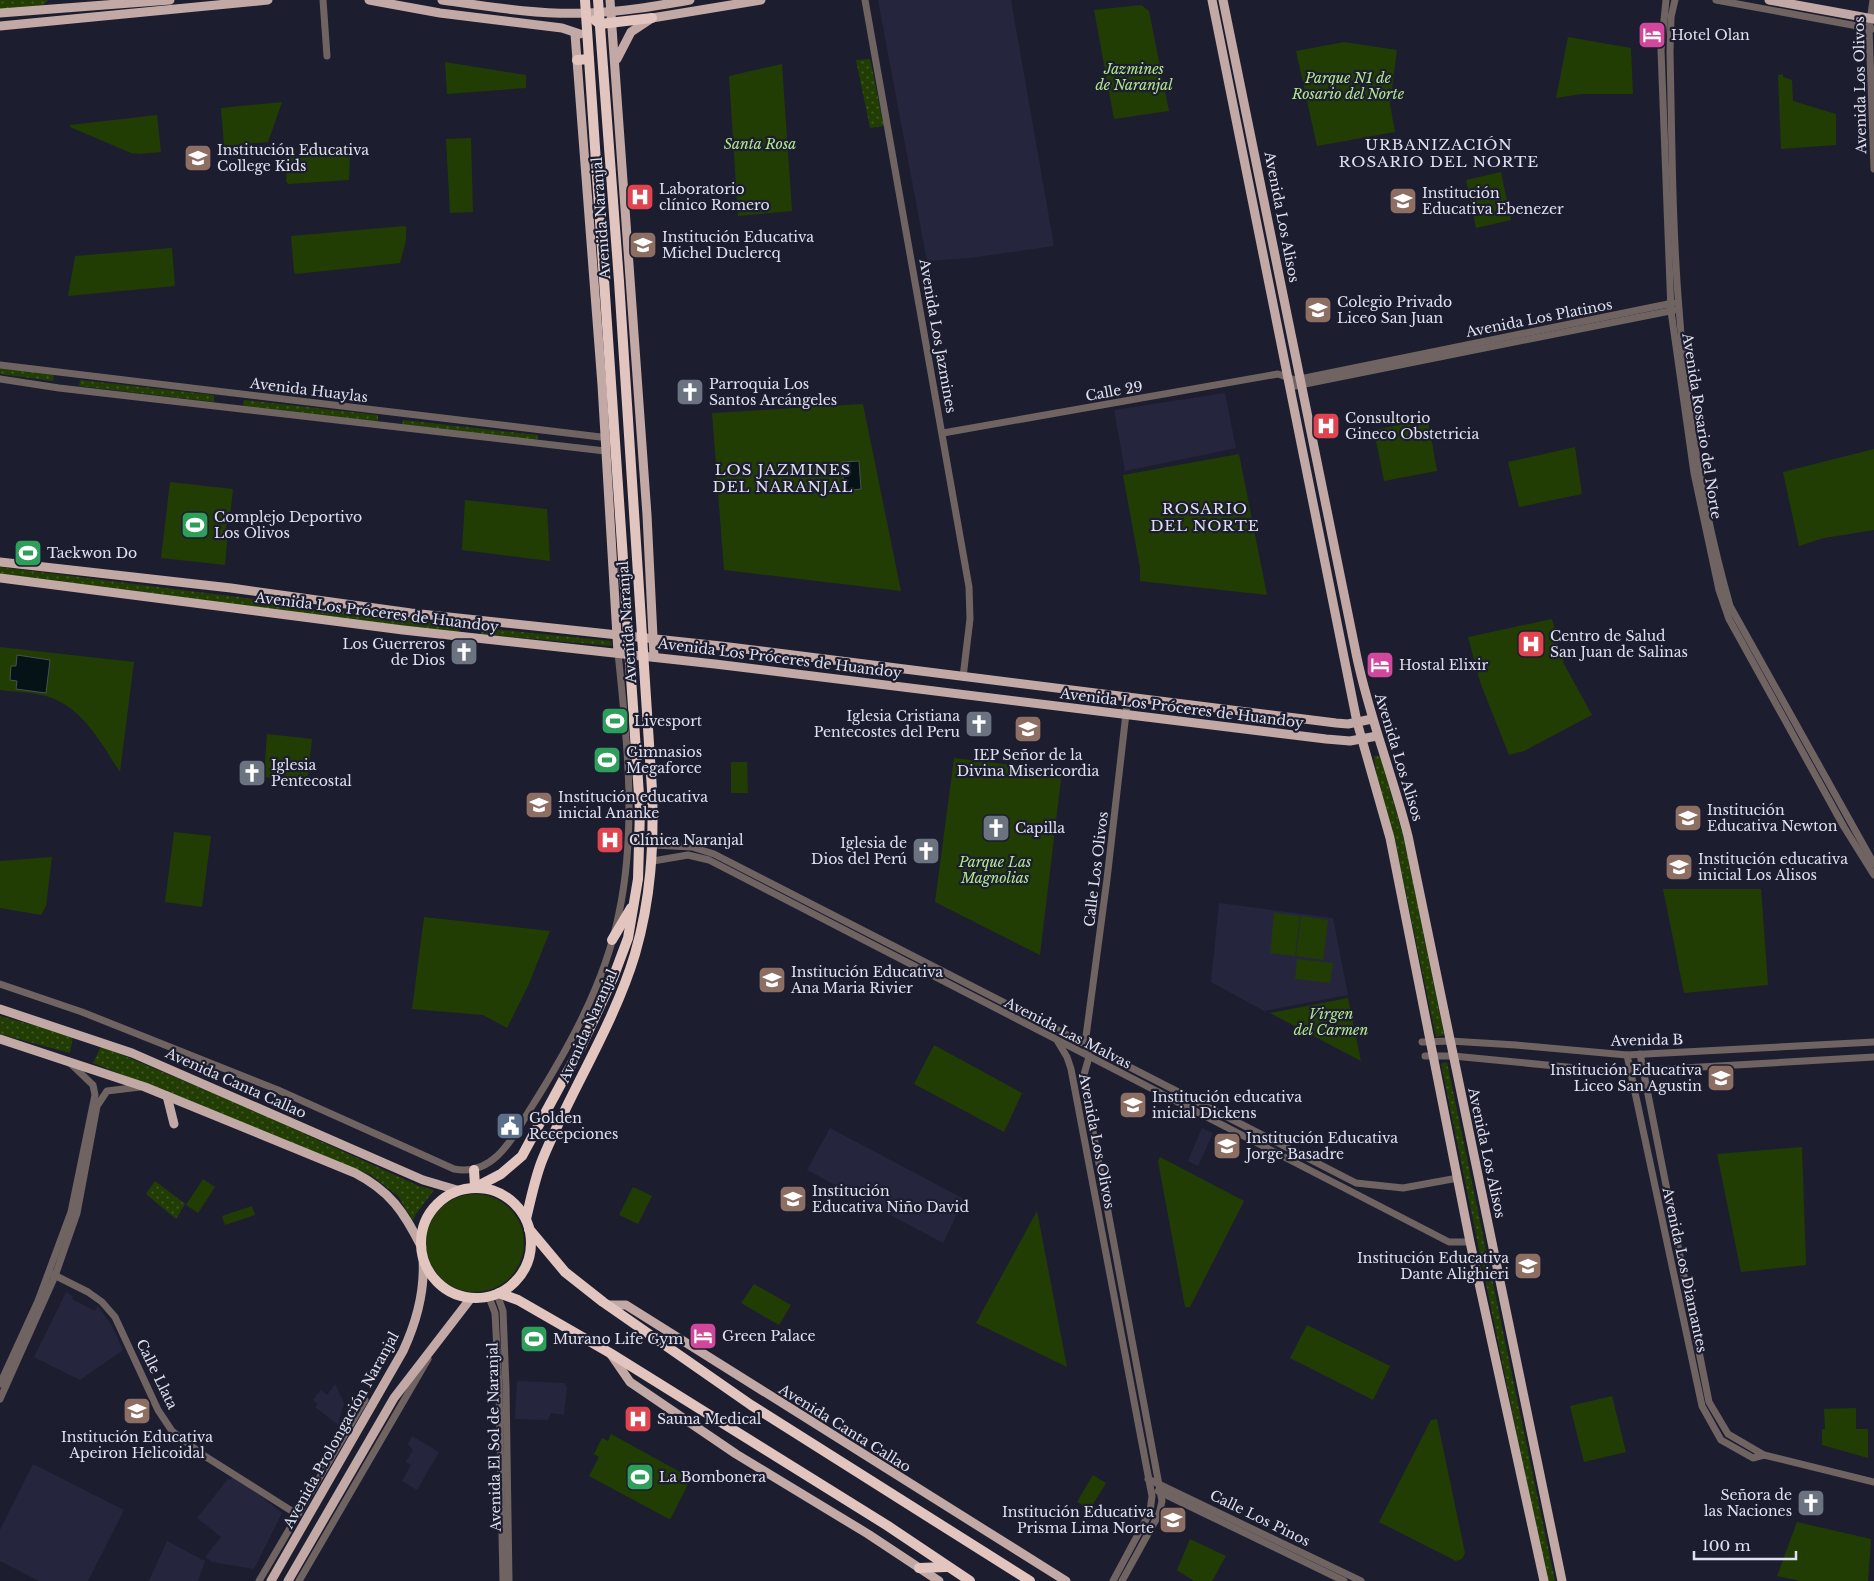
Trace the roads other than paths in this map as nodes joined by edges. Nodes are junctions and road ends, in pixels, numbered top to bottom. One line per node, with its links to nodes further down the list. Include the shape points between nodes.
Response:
1 (54, 0): 23 (main road)
2 (71, 0): 21 (main road)
3 (170, 0): 21 (main road)
4 (268, 0): 30 (main road)
5 (323, 0): 37 (street)
6 (369, 0): 35 (main road, via 440,13 562,28)
7 (442, 0): 24 (main road, via 517,11)
8 (585, 0): 24 (highway, Avenida Naranjal)
9 (598, 0): 25 (highway, Avenida Naranjal)
10 (610, 0): 27 (main road, Avenida Naranjal)
11 (690, 0): 27 (main road)
12 (761, 0): 28 (main road)
13 (865, 0): 51 (street, Avenida Los Jazmines)
14 (1212, 0): 42 (main road, Avenida Los Alisos)
15 (1223, 0): 41 (main road, Avenida Los Alisos)
16 (1666, 0): 46 (street, Avenida Rosario del Norte, via 1662,50)
17 (1675, 0): 46 (street, Avenida Rosario del Norte, via 1670,52)
18 (1716, 0): 34 (street)
19 (1769, 0): 29 (main road)
20 (1873, 0): 29 (street, Avenida Los Olivos)
21 (79, 6): 22 (main road)
22 (62, 8): 23 (main road); 30 (main road)
23 (48, 9): 26 (main road)
24 (586, 13): 25 (main road); 32 (highway); 36 (highway, Avenida Naranjal)
25 (599, 13): 27 (main road); 32 (highway, Avenida Naranjal)
26 (0, 15): 31 (main road)
27 (612, 17): 28 (highway); 32 (highway); 40 (main road, Avenida Naranjal)
28 (652, 18): 40 (main road, via 631,32)
29 (1872, 18): 34 (street, Avenida Los Olivos)
30 (63, 20): 31 (main road)
31 (39, 23): 33 (main road)
32 (600, 24): 61 (highway, Avenida Naranjal)
33 (0, 26)
34 (1872, 29): 45 (street, Avenida Los Olivos)
35 (575, 34): 36 (main road); 39 (main road, Avenida Naranjal)
36 (588, 34): 38 (highway, Avenida Naranjal)
37 (327, 56)
38 (589, 59): 39 (highway); 52 (highway, Avenida Naranjal)
39 (577, 60): 52 (main road, Avenida Naranjal)
40 (615, 64): 63 (main road, Avenida Naranjal)
41 (1237, 64): 42 (main road); 43 (main road, Avenida Los Alisos)
42 (1226, 66): 44 (main road, Avenida Los Alisos)
43 (1239, 78): 44 (main road); 49 (main road, Avenida Los Alisos)
44 (1228, 80): 50 (main road, Avenida Los Alisos)
45 (1874, 169)
46 (1675, 306): 49 (street, Avenida Los Platinos); 77 (street, Avenida Rosario del Norte, via 1700,472 1730,606); 78 (street, Avenida Rosario del Norte, via 1694,473 1723,605 1844,827)
47 (0, 365): 52 (street, Avenida Huaylas)
48 (0, 379): 53 (street, Avenida Huaylas)
49 (1301, 382): 50 (street, Avenida Los Platinos); 54 (main road, Avenida Los Alisos)
50 (1289, 383): 51 (street, Calle 29, via 1278,374); 55 (main road, Avenida Los Alisos)
51 (943, 433): 68 (street, Avenida Los Jazmines, via 969,587 970,619)
52 (609, 438): 53 (main road, Avenida Naranjal); 60 (highway, Avenida Naranjal)
53 (605, 451): 59 (main road, Avenida Naranjal)
54 (1328, 517): 55 (main road); 71 (main road, Avenida Los Alisos)
55 (1317, 519): 72 (main road, Avenida Los Alisos)
56 (0, 562): 58 (main road, Avenida Los Próceres de Huandoy, via 232,588)
57 (0, 578): 62 (main road, Avenida Los Próceres de Huandoy)
58 (478, 621): 59 (main road, Avenida Los Próceres de Huandoy); 62 (main road)
59 (616, 636): 60 (main road, Avenida Los Próceres de Huandoy); 64 (main road, Avenida Naranjal)
60 (628, 637): 61 (main road, Avenida Los Próceres de Huandoy); 65 (highway, Avenida Naranjal)
61 (641, 638): 63 (main road, Avenida Los Próceres de Huandoy); 66 (highway, Avenida Naranjal)
62 (476, 639): 64 (main road, Avenida Los Próceres de Huandoy)
63 (653, 640): 67 (main road, Avenida Naranjal); 68 (main road, Avenida Los Próceres de Huandoy)
64 (618, 653): 65 (main road, Avenida Los Próceres de Huandoy); 80 (street, Avenida Naranjal, via 629,823 624,882)
65 (630, 654): 66 (main road, Avenida Los Próceres de Huandoy); 79 (highway, Avenida Naranjal, via 640,810 638,880)
66 (643, 655): 67 (main road, Avenida Los Próceres de Huandoy); 75 (highway, Avenida Naranjal)
67 (654, 657): 70 (main road, Avenida Los Próceres de Huandoy)
68 (963, 677): 69 (main road, Avenida Los Próceres de Huandoy)
69 (1128, 696): 70 (street, Calle Los Olivos); 72 (main road, Avenida Los Próceres de Huandoy, via 1336,723)
70 (1126, 715): 74 (main road, Avenida Los Próceres de Huandoy, via 1326,739); 89 (street, Calle Los Olivos)
71 (1372, 719): 72 (main road, Avenida Los Próceres de Huandoy); 73 (main road, Avenida Los Alisos)
72 (1357, 722): 74 (main road, Avenida Los Alisos)
73 (1377, 736): 74 (main road, Avenida Los Próceres de Huandoy); 85 (main road, Avenida Los Alisos, via 1396,788 1408,836)
74 (1361, 739): 87 (main road, Avenida Los Alisos, via 1390,838)
75 (653, 845): 76 (highway, Avenida Naranjal); 89 (street, Avenida Las Malvas, via 692,847 714,854)
76 (652, 861): 84 (street, Avenida Las Malvas, via 688,856 709,860); 108 (highway, Avenida Naranjal, via 646,912 635,955 542,1159)
77 (1874, 864)
78 (1874, 875)
79 (634, 903): 80 (highway); 106 (highway, Avenida Naranjal, via 628,938 613,978 533,1139 509,1169)
80 (612, 940): 104 (street, Avenida Naranjal, via 574,1034 550,1077 508,1145 494,1159)
81 (0, 984): 104 (street, Avenida Canta Callao, via 82,1012 278,1090 454,1169)
82 (0, 1009): 107 (main road, Avenida Canta Callao, via 132,1053 422,1180)
83 (0, 1039): 93 (main road)
84 (1055, 1040): 90 (street, Avenida Las Malvas); 98 (street)
85 (1450, 1041): 87 (street, Avenida B); 92 (street, Avenida B); 95 (main road, Avenida Los Alisos)
86 (1422, 1042): 87 (street, Avenida B)
87 (1432, 1042): 94 (main road, Avenida Los Alisos)
88 (1874, 1042): 91 (street, Avenida B)
89 (1085, 1044): 90 (street); 97 (street, Avenida Los Olivos); 105 (street, Avenida Las Malvas, via 1356,1183 1403,1188)
90 (1074, 1050): 97 (street, Avenida Las Malvas); 98 (street, Avenida Los Olivos)
91 (1640, 1054): 92 (street, Avenida B); 99 (street, Avenida Los Diamantes)
92 (1627, 1055): 100 (street, Avenida Los Diamantes)
93 (52, 1056): 101 (main road); 112 (street, via 74,1066 93,1085 95,1095 72,1212)
94 (1429, 1056): 95 (street, Avenida B); 105 (main road, Avenida Los Alisos)
95 (1453, 1056): 100 (street, Avenida B); 145 (main road, Avenida Los Alisos)
96 (1874, 1056): 99 (street, Avenida B)
97 (1089, 1057): 109 (street, Avenida Las Malvas, via 1449,1242); 124 (street, Avenida Los Olivos, via 1082,1078)
98 (1069, 1062): 122 (street, Avenida Los Olivos)
99 (1644, 1070): 100 (street, Avenida B); 121 (street, Avenida Los Diamantes, via 1709,1402 1728,1434)
100 (1630, 1071): 121 (street, Avenida Los Diamantes, via 1702,1406 1721,1440 1753,1458)
101 (145, 1087): 102 (main road); 112 (street, via 107,1092 98,1106 77,1213)
102 (167, 1096): 103 (main road); 110 (main road, via 376,1184 405,1216)
103 (174, 1124)
104 (474, 1170): 106 (highway)
105 (1458, 1178): 109 (main road, Avenida Los Alisos)
106 (477, 1186): 107 (highway); 108 (highway, via 511,1200)
107 (457, 1190): 110 (highway, via 434,1207 422,1232)
108 (527, 1224): 113 (highway, via 531,1244 525,1266 512,1285); 115 (highway, via 565,1272)
109 (1470, 1242): 144 (main road, Avenida Los Alisos)
110 (421, 1246): 111 (highway)
111 (423, 1259): 114 (highway, via 441,1286); 131 (main road, Avenida Prolongación Naranjal, via 423,1293 403,1351)
112 (52, 1274): 118 (street); 119 (street); 127 (street, Calle Llata, via 88,1292 116,1317 158,1410 172,1431 202,1455)
113 (495, 1295): 114 (highway); 117 (highway, via 518,1300); 134 (street, Avenida El Sol de Naranjal); 135 (street, Avenida El Sol de Naranjal, via 503,1311)
114 (471, 1298): 116 (main road, Avenida Prolongación Naranjal)
115 (607, 1305): 138 (highway, via 751,1405); 139 (main road, Avenida Canta Callao, via 626,1305)
116 (436, 1340): 132 (main road, Avenida Prolongación Naranjal, via 394,1398); 133 (street, Avenida Prolongación Naranjal)
117 (610, 1353): 128 (highway, via 888,1526); 129 (main road, via 630,1382 728,1449)
118 (0, 1384)
119 (0, 1399)
120 (365, 1400): 127 (street, Avenida Prolongación Naranjal)
121 (1764, 1456): 123 (street, Avenida Los Diamantes)
122 (1148, 1478): 124 (street, Calle Los Pinos); 125 (street, Avenida Los Olivos)
123 (1874, 1482)
124 (1160, 1483): 126 (street, Avenida Los Olivos); 143 (street, Calle Los Pinos)
125 (1151, 1488): 126 (street, Calle Los Pinos); 140 (street, Avenida Los Olivos, via 1150,1512)
126 (1161, 1492): 141 (street, Avenida Los Olivos, via 1158,1514); 142 (street, Calle Los Pinos)
127 (298, 1515): 130 (street, Avenida Prolongación Naranjal)
128 (946, 1567): 129 (highway); 137 (highway)
129 (919, 1568): 136 (main road)
130 (259, 1581)
131 (270, 1581)
132 (288, 1581)
133 (299, 1581)
134 (503, 1581)
135 (509, 1581)
136 (939, 1581)
137 (970, 1581)
138 (1030, 1581)
139 (1066, 1581)
140 (1113, 1581)
141 (1122, 1581)
142 (1344, 1581)
143 (1361, 1581)
144 (1544, 1581)
145 (1562, 1581)

